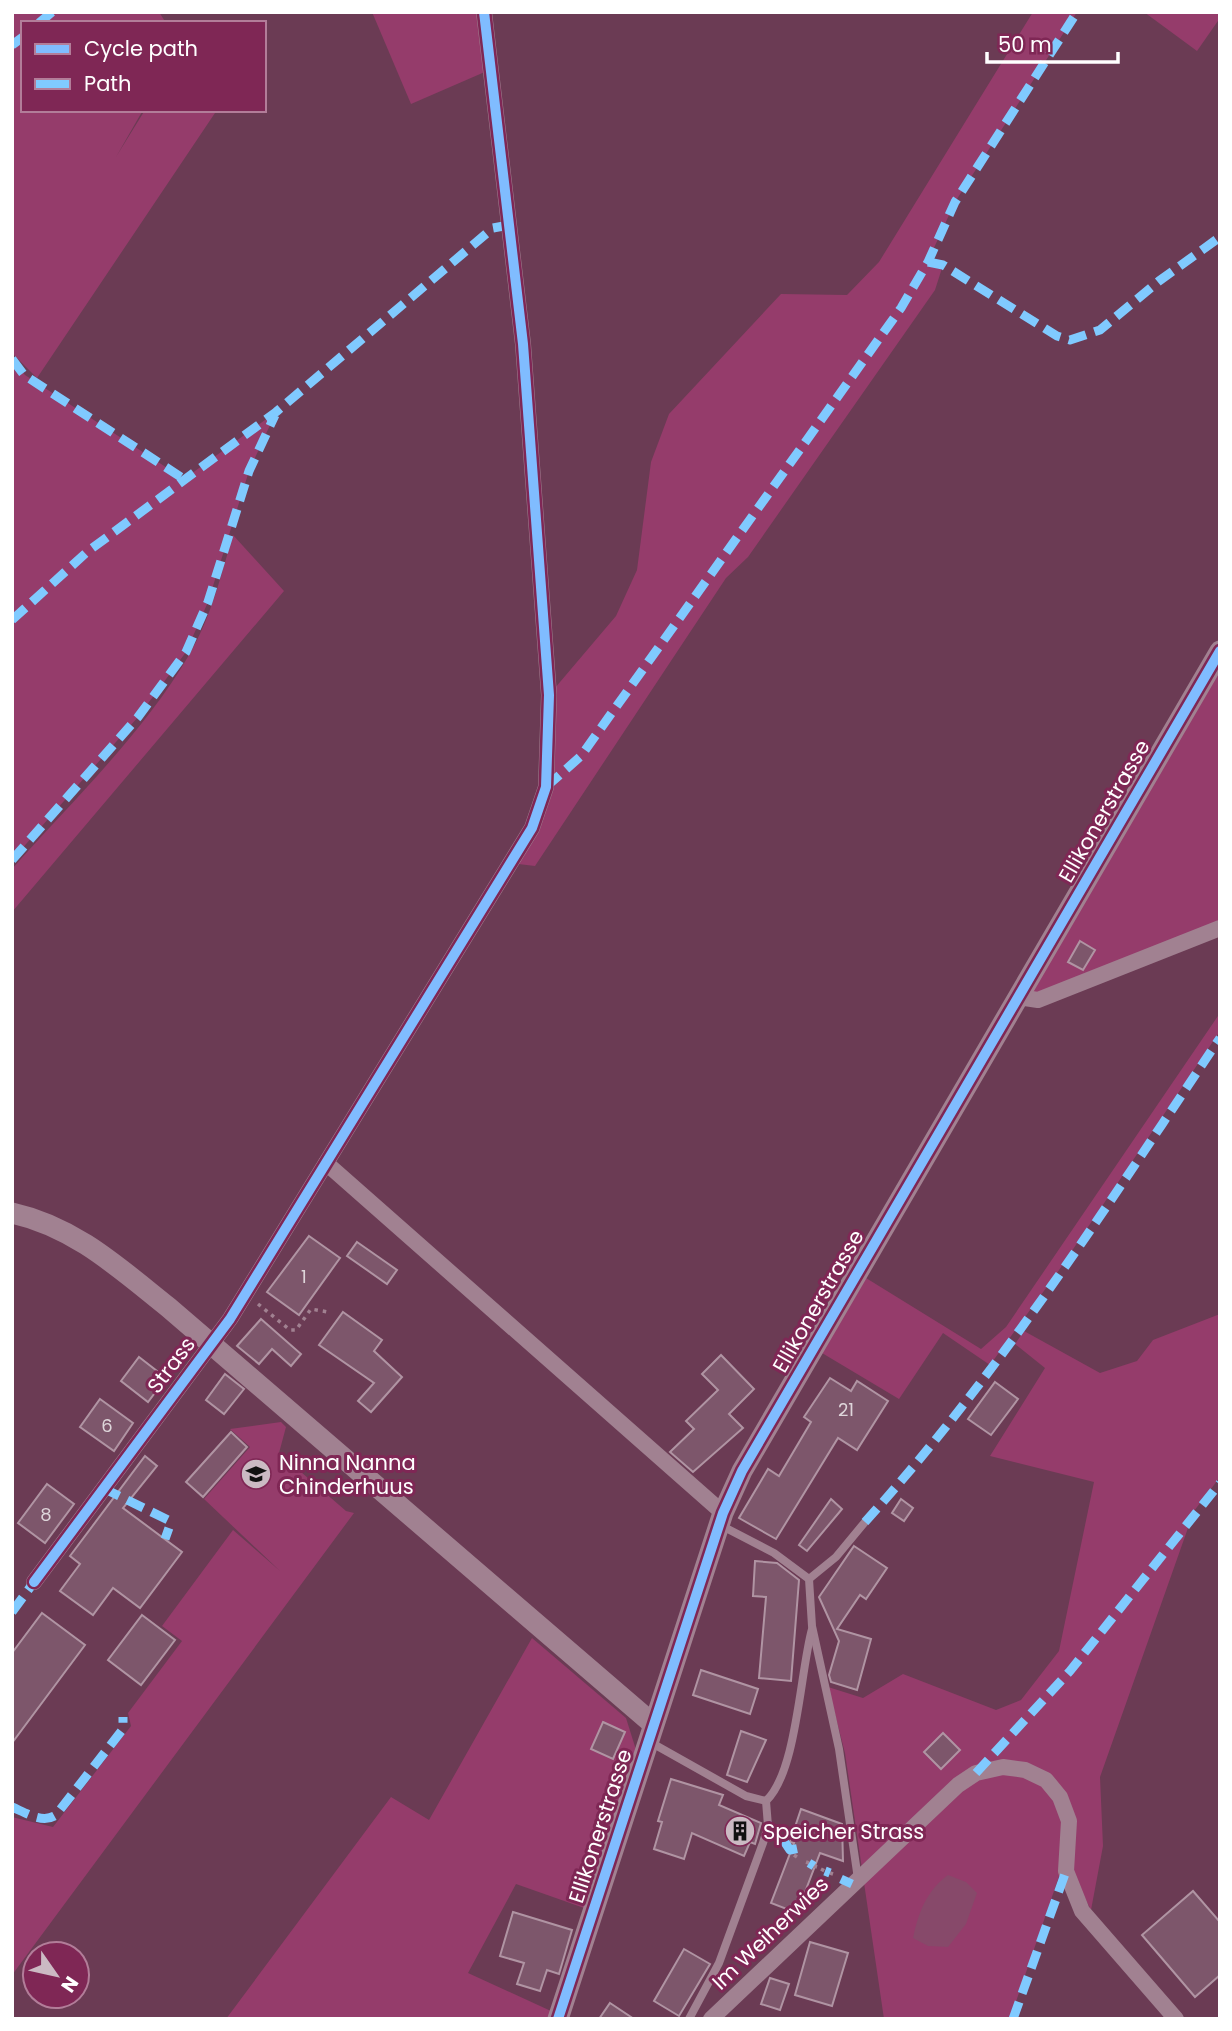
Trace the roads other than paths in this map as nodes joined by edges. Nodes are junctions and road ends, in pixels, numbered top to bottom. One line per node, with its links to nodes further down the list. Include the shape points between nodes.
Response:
1 (484, 12): 5 (street, Strass, via 523,344 549,695 546,787 531,828)
2 (1220, 651): 4 (street, Ellikonerstrasse)
3 (1220, 928): 4 (street, via 1038,1000)
4 (1018, 997): 8 (street, Ellikonerstrasse, via 765,1429)
5 (327, 1163): 7 (street, Strass); 8 (street)
6 (12, 1213): 7 (street, via 32,1217 89,1244)
7 (210, 1344): 11 (street, Strass); 13 (street)
8 (721, 1519): 10 (lane); 13 (street, Ellikonerstrasse)
9 (865, 1522): 10 (lane)
10 (809, 1579): 12 (lane)
11 (34, 1581)
12 (812, 1626): 14 (lane, via 791,1740 777,1791); 15 (lane, via 839,1749)
13 (651, 1733): 14 (lane, via 746,1796); 16 (street, Ellikonerstrasse)
14 (766, 1801): 17 (lane, via 768,1826 763,1843 719,1963)
15 (858, 1879): 18 (street, Im Weiherwies); 19 (street, Im Weiherwies, via 976,1773 1003,1767 1025,1770 1046,1780 1060,1797 1069,1821 1066,1871 1082,1910)
16 (558, 2019)
17 (689, 2019)
18 (712, 2019)
19 (1176, 2019)

